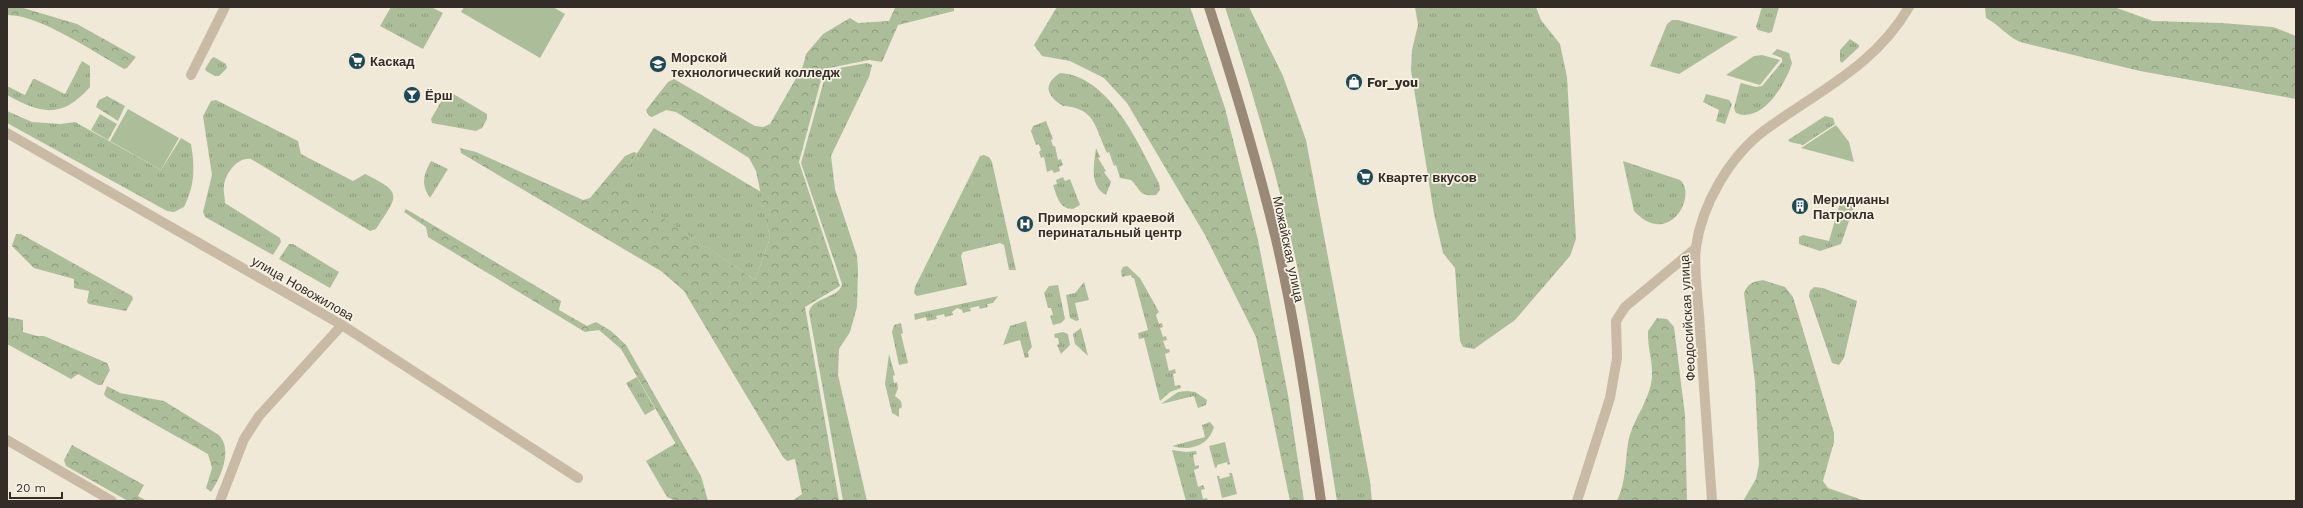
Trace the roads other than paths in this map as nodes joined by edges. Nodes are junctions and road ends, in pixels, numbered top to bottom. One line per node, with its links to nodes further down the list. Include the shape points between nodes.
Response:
1 (225, 7): 4 (street)
2 (1209, 7): 12 (main road, Можайская улица, via 1241,107 1276,240)
3 (1909, 7): 6 (street, Феодосийская улица, via 1877,46 1845,77 1763,132 1737,158 1718,183 1708,206)
4 (191, 75)
5 (7, 134): 7 (street, улица Новожилова)
6 (1696, 248): 13 (street, via 1625,308 1616,321 1617,358 1610,398); 14 (street, Феодосийская улица)
7 (342, 325): 9 (street, улица Новожилова); 11 (street, via 258,416 244,438)
8 (7, 440): 10 (street)
9 (578, 478)
10 (112, 501)
11 (220, 501)
12 (1321, 501)
13 (1577, 501)
14 (1712, 501)

